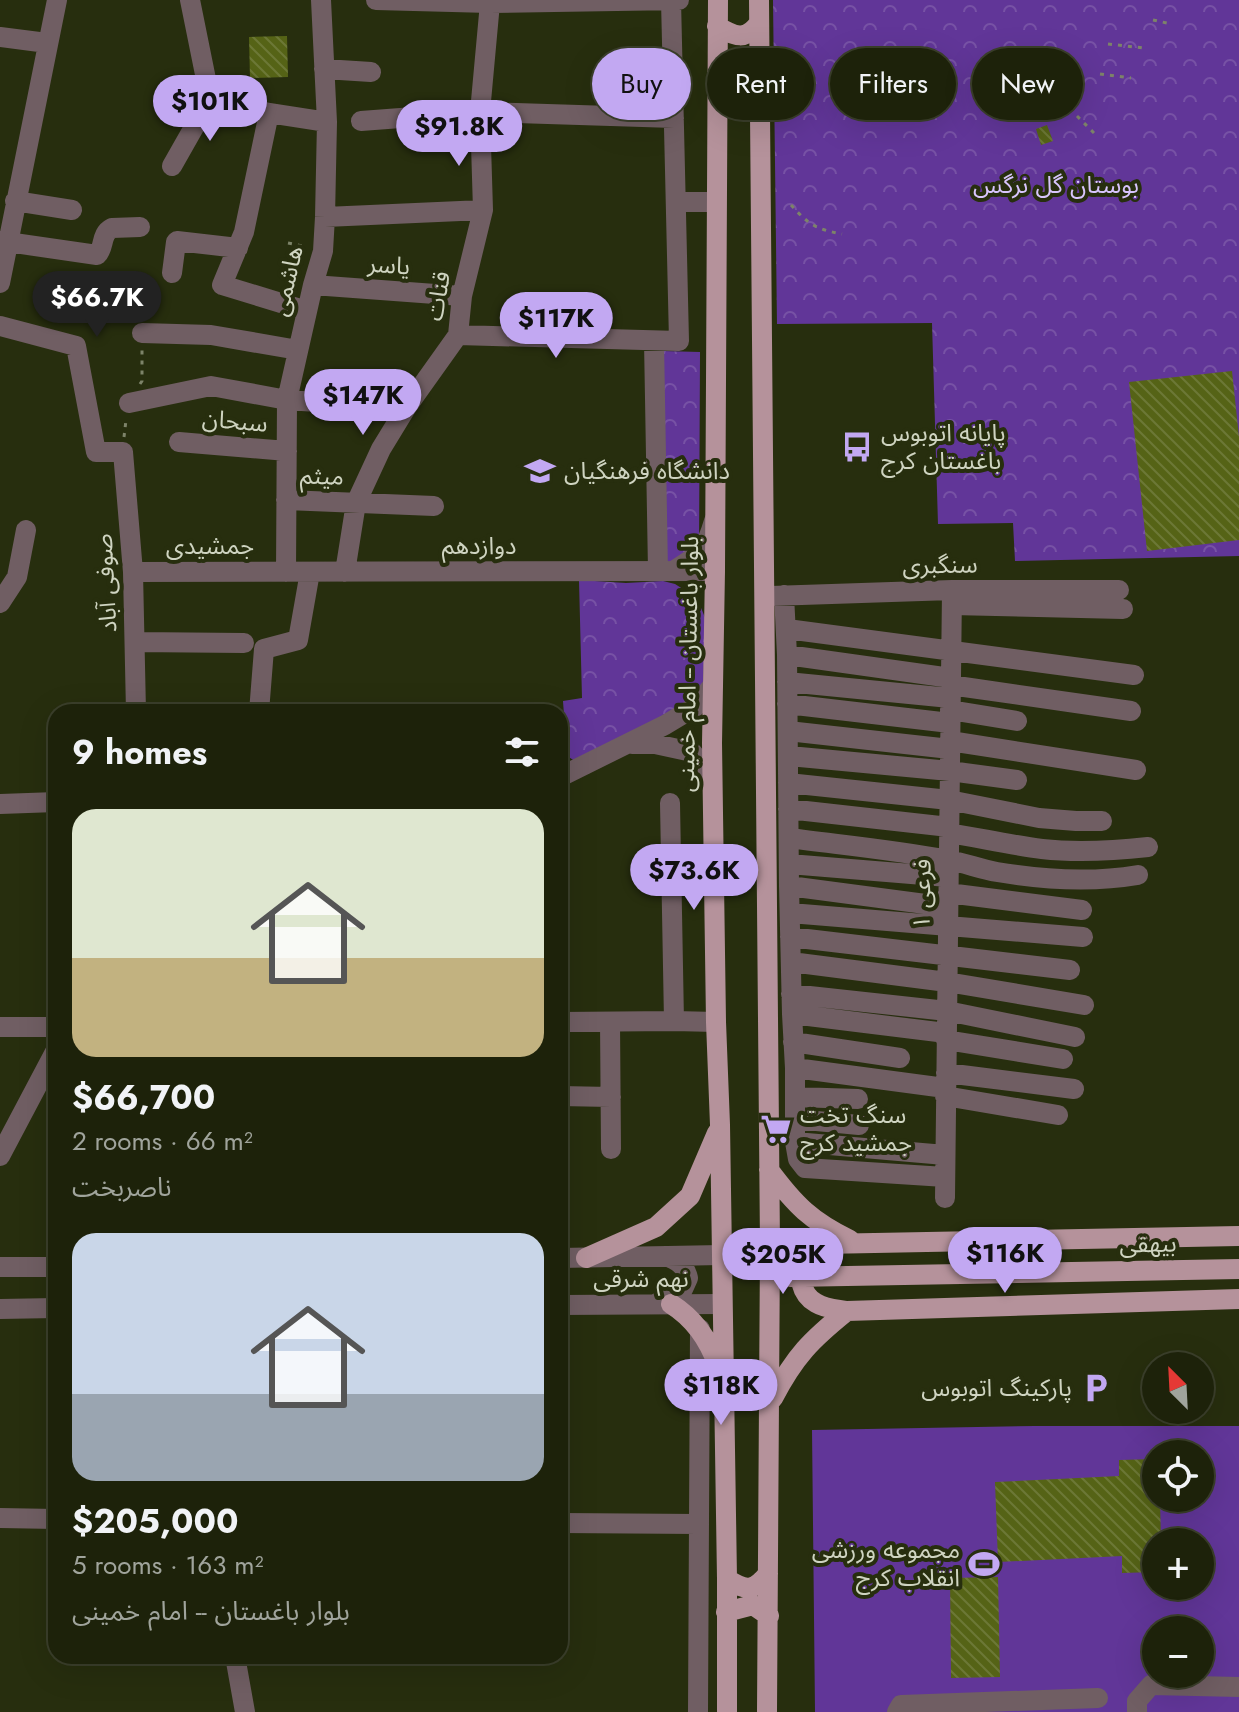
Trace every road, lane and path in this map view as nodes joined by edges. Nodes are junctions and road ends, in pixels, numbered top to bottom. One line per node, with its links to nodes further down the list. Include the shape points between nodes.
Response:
1 (57, 0): 15 (street)
2 (190, 0): 25 (street)
3 (321, 0): 21 (street, هاشمی)
4 (376, 0): 9 (street)
5 (671, 0): 6 (street); 9 (street); 17 (street)
6 (679, 0)
7 (718, 0): 13 (main road, بلوار باغستان -- امام خمینی)
8 (759, 0): 11 (main road)
9 (490, 3): 26 (street, قنات)
10 (1153, 20): 12 (path)
11 (759, 23): 13 (main road, via 746,35 736,36); 19 (main road)
12 (1167, 23)
13 (717, 26): 18 (main road, بلوار باغستان -- امام خمینی)
14 (0, 37): 15 (street)
15 (47, 43): 37 (street)
16 (1108, 44): 20 (path)
17 (672, 48)
18 (717, 48)
19 (759, 48)
20 (1144, 48)
21 (324, 69): 22 (street); 34 (street, هاشمی)
22 (371, 72)
23 (1100, 74): 24 (path)
24 (1131, 78)
25 (210, 99): 27 (street); 36 (street)
26 (480, 112): 28 (street); 33 (street); 42 (street, قنات)
27 (269, 113): 34 (street); 47 (street)
28 (592, 115)
29 (674, 120): 38 (street)
30 (717, 120): 39 (main road, بلوار باغستان -- امام خمینی)
31 (760, 120): 75 (main road)
32 (1081, 120): 35 (path)
33 (361, 121)
34 (327, 122): 43 (street, هاشمی)
35 (1098, 137)
36 (172, 166)
37 (15, 201): 41 (street); 46 (street)
38 (676, 202): 39 (street); 56 (street, via 679,341)
39 (716, 202): 67 (main road, بلوار باغستان -- امام خمینی)
40 (791, 205): 45 (path, via 820,230)
41 (72, 210)
42 (483, 210): 43 (street); 51 (street, قنات)
43 (325, 217): 50 (street, هاشمی)
44 (140, 227): 46 (street, via 108,230 97,255)
45 (842, 234)
46 (4, 242): 49 (street)
47 (238, 248): 48 (street, via 177,241); 52 (street, via 224,287)
48 (172, 273)
49 (0, 283)
50 (313, 285): 51 (street, یاسر); 52 (street, هاشمی)
51 (462, 296): 55 (street, قنات)
52 (307, 311): 57 (street, هاشمی)
53 (0, 326): 63 (street, via 76,346 96,452)
54 (142, 333): 57 (street, via 211,335); 59 (path, via 142,381)
55 (458, 335): 56 (street); 60 (street, قنات)
56 (654, 341): 69 (street)
57 (298, 350): 58 (street, هاشمی)
58 (287, 400): 59 (street, via 211,386); 60 (street); 62 (street, هاشمی)
59 (129, 403): 63 (path)
60 (406, 408): 65 (street, قنات)
61 (179, 442): 62 (street, سبحان)
62 (287, 451): 64 (street, هاشمی)
63 (123, 452): 71 (street, صوفی آباد)
64 (286, 500): 65 (street, میثم); 72 (street, هاشمی)
65 (356, 503): 66 (street, میثم); 74 (street, قنات)
66 (434, 506)
67 (715, 517): 69 (street, via 699,555); 70 (main road, بلوار باغستان -- امام خمینی)
68 (26, 530): 78 (street, via 17,577)
69 (666, 571): 70 (street, دوازدهم); 74 (street, دوازدهم); 79 (street, via 698,582)
70 (715, 571): 79 (main road, بلوار باغستان -- امام خمینی)
71 (133, 572): 72 (street, جمشیدی); 81 (street, صوفی آباد)
72 (286, 572): 73 (street, دوازدهم)
73 (310, 572): 74 (street, دوازدهم); 89 (street, via 298,640 264,649)
74 (345, 572)
75 (773, 596): 76 (street, سنگبری); 80 (street); 154 (main road)
76 (952, 598): 77 (street, سنگبری); 83 (street, ۱ فرعی)
77 (1121, 600)
78 (0, 603)
79 (714, 619): 87 (main road, بلوار باغستان -- امام خمینی)
80 (787, 629): 83 (street); 84 (street)
81 (135, 642): 82 (street); 88 (street, صوفی آباد)
82 (244, 643)
83 (951, 650): 85 (street); 92 (street, ۱ فرعی)
84 (787, 655): 86 (street); 92 (street)
85 (1134, 675)
86 (787, 682): 90 (street); 92 (street)
87 (713, 685): 95 (street, via 695,707); 100 (main road, بلوار باغستان -- امام خمینی)
88 (136, 704)
89 (260, 704)
90 (787, 704): 92 (street); 94 (street)
91 (1131, 711): 92 (street)
92 (950, 712): 93 (street); 94 (street); 97 (street); 98 (street, ۱ فرعی)
93 (1017, 721)
94 (788, 731): 96 (street)
95 (628, 745): 99 (street); 100 (street, via 692,752)
96 (789, 756): 98 (street); 102 (street)
97 (1136, 770)
98 (950, 771): 101 (street); 103 (street, ۱ فرعی)
99 (568, 773)
100 (712, 778): 130 (main road, بلوار باغستان -- امام خمینی)
101 (1017, 780)
102 (788, 783): 103 (street); 107 (street)
103 (949, 800): 108 (street, via 1039,818); 109 (street, ۱ فرعی)
104 (48, 802): 106 (street)
105 (670, 803): 127 (street)
106 (0, 804)
107 (788, 809): 109 (street); 110 (street)
108 (1102, 821)
109 (949, 830): 111 (street, via 1040,849); 115 (street, ۱ فرعی)
110 (789, 838): 112 (street); 115 (street)
111 (1148, 847)
112 (789, 864): 114 (street); 115 (street)
113 (1138, 875): 115 (street, via 1058,880 993,871)
114 (789, 886): 115 (street); 117 (street)
115 (948, 893): 116 (street); 117 (street); 119 (street); 120 (street, ۱ فرعی)
116 (1082, 910)
117 (790, 913): 118 (street)
118 (790, 937): 120 (street); 121 (street)
119 (1083, 937)
120 (947, 955): 122 (street); 123 (street, ۱ فرعی)
121 (791, 962): 123 (street); 124 (street)
122 (1070, 970)
123 (947, 982): 125 (street); 126 (street, ۱ فرعی)
124 (791, 1004): 126 (street); 133 (street); 135 (street)
125 (1084, 1005)
126 (947, 1011): 133 (street, ۱ فرعی); 134 (street)
127 (674, 1021): 129 (street); 130 (street)
128 (568, 1022): 129 (street)
129 (610, 1022): 143 (street)
130 (716, 1022): 148 (main road, بلوار باغستان -- امام خمینی)
131 (0, 1027): 132 (street)
132 (48, 1027)
133 (946, 1037): 137 (street); 140 (street, ۱ فرعی)
134 (1075, 1037)
135 (793, 1042): 136 (street); 139 (street)
136 (900, 1058)
137 (1063, 1059)
138 (48, 1065): 153 (street)
139 (795, 1068): 140 (street); 144 (street)
140 (945, 1086): 141 (street); 146 (street); 152 (street, ۱ فرعی)
141 (1074, 1089)
142 (568, 1096): 143 (street)
143 (611, 1097): 151 (street)
144 (795, 1097): 145 (street); 147 (street)
145 (858, 1099)
146 (1058, 1115)
147 (795, 1119): 149 (street); 150 (street)
148 (720, 1125): 159 (main road, بلوار باغستان -- امام خمینی); 162 (main road, via 690,1196 656,1227)
149 (859, 1125)
150 (795, 1142): 152 (street); 152 (street, ۱ فرعی, via 805,1168 945,1188)
151 (611, 1149)
152 (945, 1155)
153 (0, 1156)
154 (769, 1170): 156 (main road, via 809,1217); 158 (main road)
155 (1239, 1236): 156 (main road, بیهقی)
156 (854, 1242): 157 (main road, بیهقی)
157 (816, 1243): 158 (main road, بیهقی); 166 (main road, via 803,1259)
158 (770, 1245): 167 (main road)
159 (721, 1255): 160 (street, نهم شرقی); 170 (main road, بلوار باغستان -- امام خمینی)
160 (666, 1256): 162 (street, نهم شرقی); 169 (street, via 686,1268 688,1278 683,1289)
161 (568, 1258): 162 (street, نهم شرقی)
162 (586, 1258)
163 (0, 1267): 164 (street)
164 (48, 1267)
165 (1239, 1269): 166 (main road, بیهقی)
166 (800, 1277): 167 (main road, بیهقی); 174 (main road, via 812,1301)
167 (770, 1279): 177 (main road)
168 (1239, 1299): 174 (main road)
169 (662, 1304): 170 (street, نهم شرقی); 171 (street, نهم شرقی); 175 (main road, via 684,1312)
170 (722, 1304): 176 (main road, بلوار باغستان -- امام خمینی)
171 (568, 1305)
172 (48, 1308): 173 (street)
173 (0, 1309)
174 (847, 1311): 177 (main road, via 800,1354)
175 (700, 1329): 176 (main road); 181 (street)
176 (723, 1384): 183 (main road, بلوار باغستان -- امام خمینی)
177 (771, 1401): 182 (main road)
178 (0, 1518): 179 (street)
179 (48, 1519)
180 (568, 1523): 181 (street)
181 (698, 1524): 190 (street)
182 (768, 1574): 183 (main road, via 752,1588); 185 (main road)
183 (727, 1579): 184 (main road, بلوار باغستان -- امام خمینی)
184 (726, 1612): 185 (main road, via 753,1605); 191 (main road, بلوار باغستان -- امام خمینی)
185 (769, 1616): 192 (main road)
186 (236, 1664): 189 (street)
187 (1239, 1687): 194 (street, via 1151,1685 1137,1701)
188 (1098, 1698): 193 (street, via 901,1705)
189 (245, 1712)
190 (698, 1712)
191 (727, 1712)
192 (767, 1712)
193 (897, 1712)
194 (1137, 1712)

